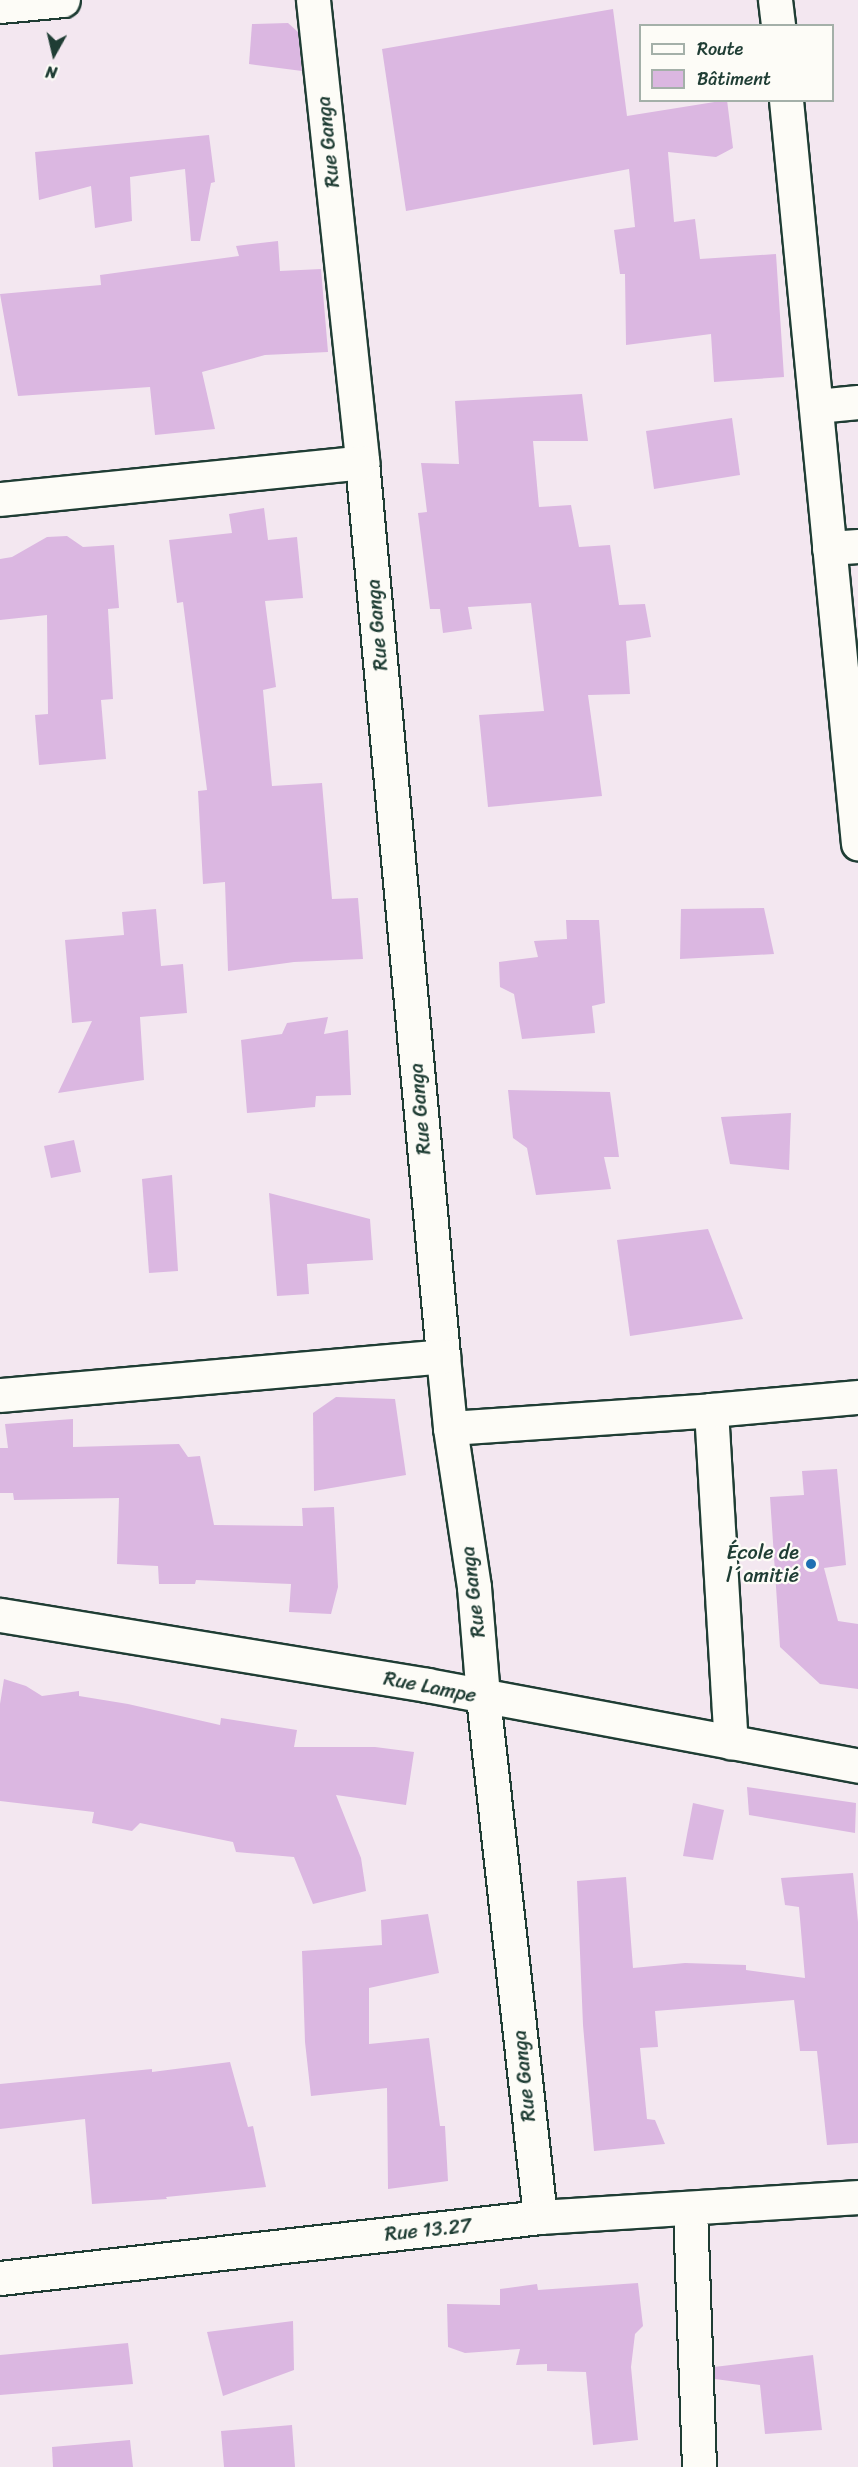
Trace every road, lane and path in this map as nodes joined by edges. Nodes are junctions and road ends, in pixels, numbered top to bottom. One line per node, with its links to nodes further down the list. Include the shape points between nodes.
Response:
1 (63, 0): 4 (street)
2 (313, 0): 9 (street, Rue Ganga)
3 (775, 0): 5 (street)
4 (0, 6)
5 (778, 24)
6 (786, 102): 8 (street)
7 (858, 402): 8 (street)
8 (817, 406): 11 (street)
9 (362, 462): 10 (street); 13 (street, Rue Ganga)
10 (0, 499)
11 (844, 547): 12 (street)
12 (858, 844)
13 (442, 1356): 14 (street); 17 (street, Rue Ganga)
14 (0, 1395)
15 (858, 1396): 16 (street)
16 (711, 1410): 17 (street); 20 (street)
17 (450, 1428): 19 (street, Rue Ganga, via 474,1587)
18 (0, 1615): 19 (street, Rue Lampe)
19 (483, 1697): 20 (street, Rue Lampe); 24 (street, Rue Ganga)
20 (731, 1742): 21 (street, Rue Lampe)
21 (858, 1766)
22 (858, 2197): 23 (street, Rue 13.27)
23 (690, 2209): 24 (street, Rue 13.27); 26 (street)
24 (540, 2217): 25 (street, Rue 13.27)
25 (0, 2278)
26 (699, 2467)

